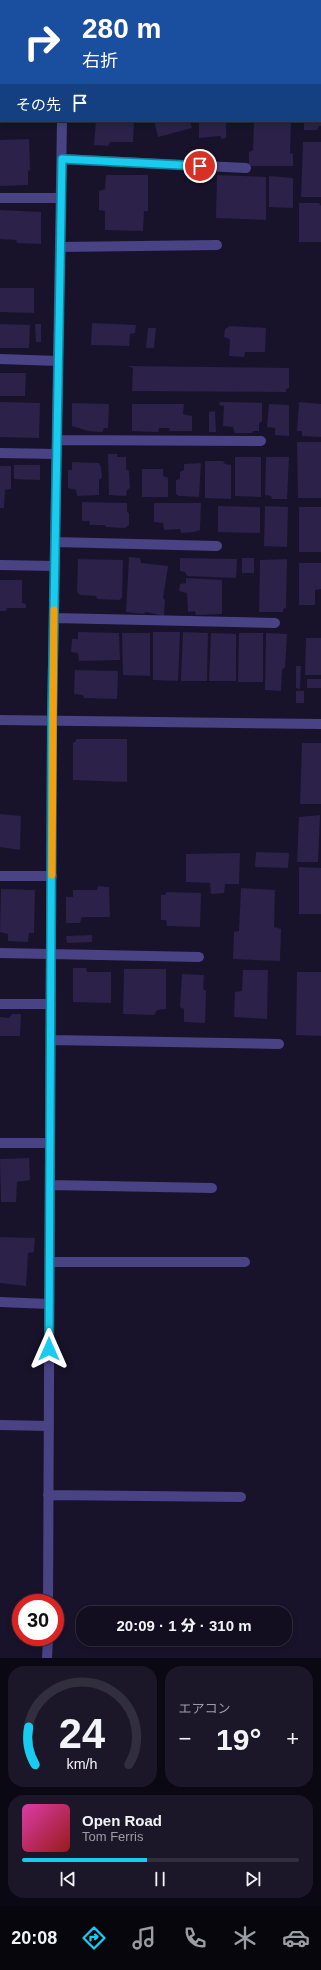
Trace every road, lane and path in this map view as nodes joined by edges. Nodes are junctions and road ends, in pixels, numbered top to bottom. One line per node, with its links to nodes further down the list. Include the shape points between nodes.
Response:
1 (62, 122): 2 (street)
2 (62, 159): 3 (street); 5 (street)
3 (246, 168)
4 (0, 198): 5 (street)
5 (61, 198): 7 (street)
6 (217, 245): 7 (street)
7 (60, 247): 9 (street)
8 (0, 359): 9 (street)
9 (58, 361): 10 (street)
10 (57, 440): 11 (street); 13 (street)
11 (261, 440)
12 (0, 453): 13 (street)
13 (57, 454): 14 (street)
14 (55, 542): 15 (street); 17 (street)
15 (217, 546)
16 (0, 565): 17 (street)
17 (55, 566): 18 (street)
18 (54, 618): 19 (street); 21 (street)
19 (275, 623)
20 (0, 720): 21 (street)
21 (52, 721): 22 (street); 24 (street)
22 (321, 724)
23 (0, 876): 24 (street)
24 (52, 876): 26 (street)
25 (0, 953): 26 (street)
26 (51, 953): 27 (street); 29 (street)
27 (199, 956)
28 (0, 1004): 29 (street)
29 (51, 1004): 30 (street)
30 (51, 1040): 31 (street); 33 (street)
31 (279, 1044)
32 (0, 1143): 33 (street)
33 (50, 1143): 34 (street)
34 (50, 1185): 35 (street); 36 (street)
35 (212, 1188)
36 (50, 1262): 37 (street); 39 (street)
37 (245, 1262)
38 (0, 1302): 39 (street)
39 (49, 1304): 41 (street)
40 (0, 1425): 41 (street)
41 (49, 1426): 42 (street)
42 (48, 1495): 43 (street); 44 (street)
43 (241, 1497)
44 (48, 1594)
45 (48, 1646): 46 (street)
46 (47, 1658)

